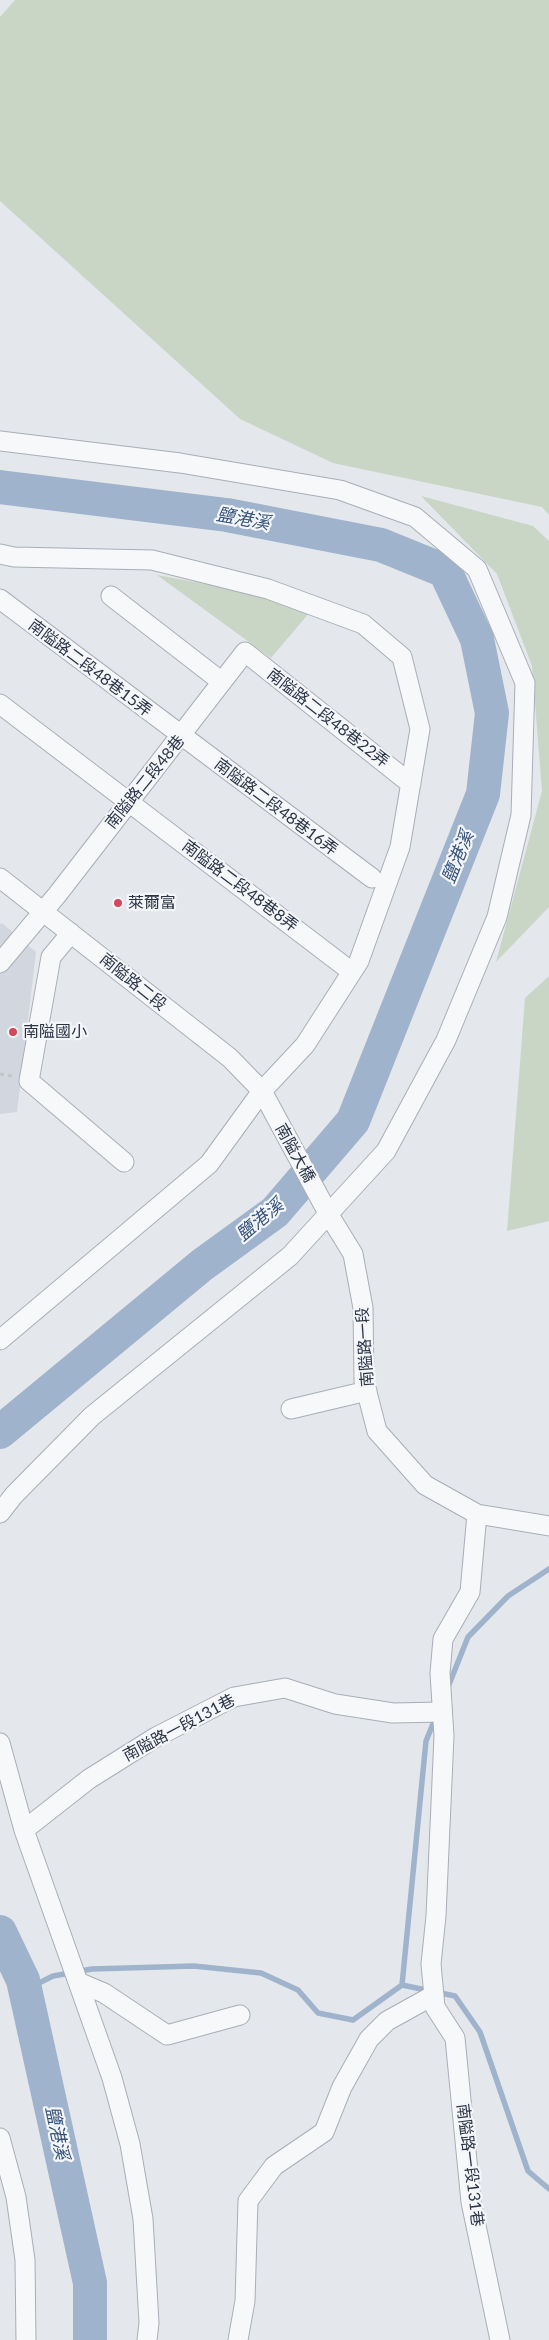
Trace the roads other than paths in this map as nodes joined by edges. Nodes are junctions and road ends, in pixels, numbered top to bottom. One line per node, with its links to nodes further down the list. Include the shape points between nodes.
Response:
1 (0, 441): 19 (street, via 180,463 340,490 415,517 477,569 481,578 525,683 521,815 502,898 446,1040 386,1151)
2 (0, 554): 9 (street, via 152,560 268,588 363,624 402,657 420,729)
3 (111, 596): 6 (street)
4 (0, 599): 8 (street, 南隘路二段48巷15弄)
5 (244, 652): 6 (street, 南隘路二段48巷); 9 (street, 南隘路二段48巷22弄)
6 (222, 682): 8 (street, 南隘路二段48巷)
7 (0, 704): 10 (street, 南隘路二段48巷8弄)
8 (181, 736): 10 (street, 南隘路二段48巷); 12 (street, 南隘路二段48巷16弄)
9 (411, 784): 16 (street, via 400,847 359,961)
10 (128, 801): 13 (street, 南隘路二段48巷); 16 (street, 南隘路二段48巷8弄)
11 (0, 878): 13 (street, 南隘路二段)
12 (372, 878)
13 (44, 910): 14 (street, 南隘路二段); 15 (street, 南隘路二段48巷)
14 (71, 933): 17 (street, 南隘路二段, via 230,1058); 18 (street, via 51,957 29,1081)
15 (0, 963)
16 (352, 972): 17 (street, via 305,1045)
17 (262, 1091): 19 (street, 南隘大橋); 20 (street, via 209,1164)
18 (124, 1162)
19 (329, 1215): 21 (street, 南隘路一段, via 354,1254 363,1308 364,1381); 23 (street, via 290,1256 92,1416)
20 (0, 1340)
21 (367, 1391): 22 (street); 24 (street, 南隘路一段, via 378,1431 425,1485)
22 (291, 1409)
23 (0, 1513)
24 (477, 1514): 25 (street, 南隘路一段); 26 (street, 南隘路一段131巷, via 470,1592 444,1639 440,1673)
25 (549, 1526)
26 (442, 1712): 28 (street, 南隘路一段131巷, via 393,1713 335,1704 285,1688 234,1697 156,1737 89,1779); 30 (street, 南隘路一段131巷, via 444,1736 431,1964)
27 (0, 1743): 28 (street)
28 (24, 1830): 29 (street)
29 (78, 1982): 31 (street, via 104,1993 167,2035); 34 (street, via 112,2078 130,2144 142,2220 149,2323)
30 (434, 1995): 35 (street, via 387,2021 369,2039 342,2087 324,2132 274,2166 248,2201 245,2301); 36 (street, 南隘路一段131巷, via 435,2007 455,2038 471,2202)
31 (240, 2014)
32 (0, 2138): 33 (street, via 16,2197 25,2260)
33 (26, 2340)
34 (147, 2340)
35 (238, 2340)
36 (500, 2340)

